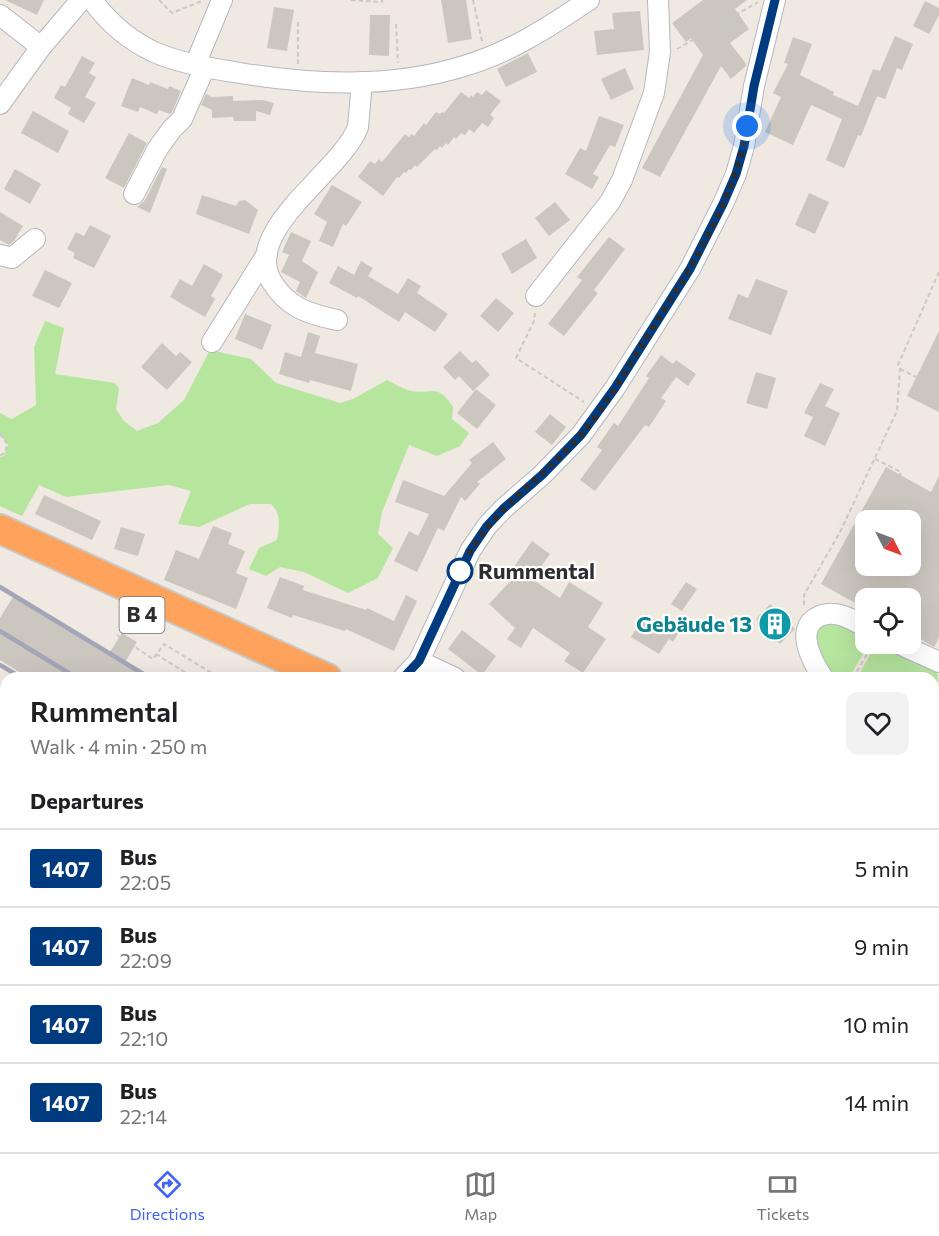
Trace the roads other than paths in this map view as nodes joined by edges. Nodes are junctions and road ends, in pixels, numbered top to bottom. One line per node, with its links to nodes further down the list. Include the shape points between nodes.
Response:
1 (81, 0): 8 (street)
2 (92, 0): 9 (street, via 118,29 135,41)
3 (222, 0): 9 (street)
4 (589, 0): 10 (street, via 535,36 463,67)
5 (658, 0): 16 (street, via 660,52 654,93 622,180 610,202)
6 (775, 0): 24 (street, via 744,146 723,204 668,305 599,412 542,475 503,509 476,543 450,591)
7 (0, 15): 8 (street)
8 (41, 47): 11 (street)
9 (200, 66): 10 (street, via 298,81); 12 (street, via 182,119 158,148)
10 (363, 82): 14 (street, via 358,127 352,140 290,208 273,235)
11 (0, 104)
12 (134, 194)
13 (35, 239): 15 (street, via 12,258)
14 (267, 254): 17 (street, via 268,275 280,295 316,315); 18 (street)
15 (0, 255)
16 (536, 296)
17 (337, 320)
18 (212, 342)
19 (0, 529): 26 (highway, B 4)
20 (0, 549): 25 (highway, B 4)
21 (855, 621): 27 (street, via 827,613 813,620 807,640)
22 (921, 654): 23 (street)
23 (939, 662)
24 (418, 670)
25 (272, 672)
26 (314, 672)
27 (819, 672)

